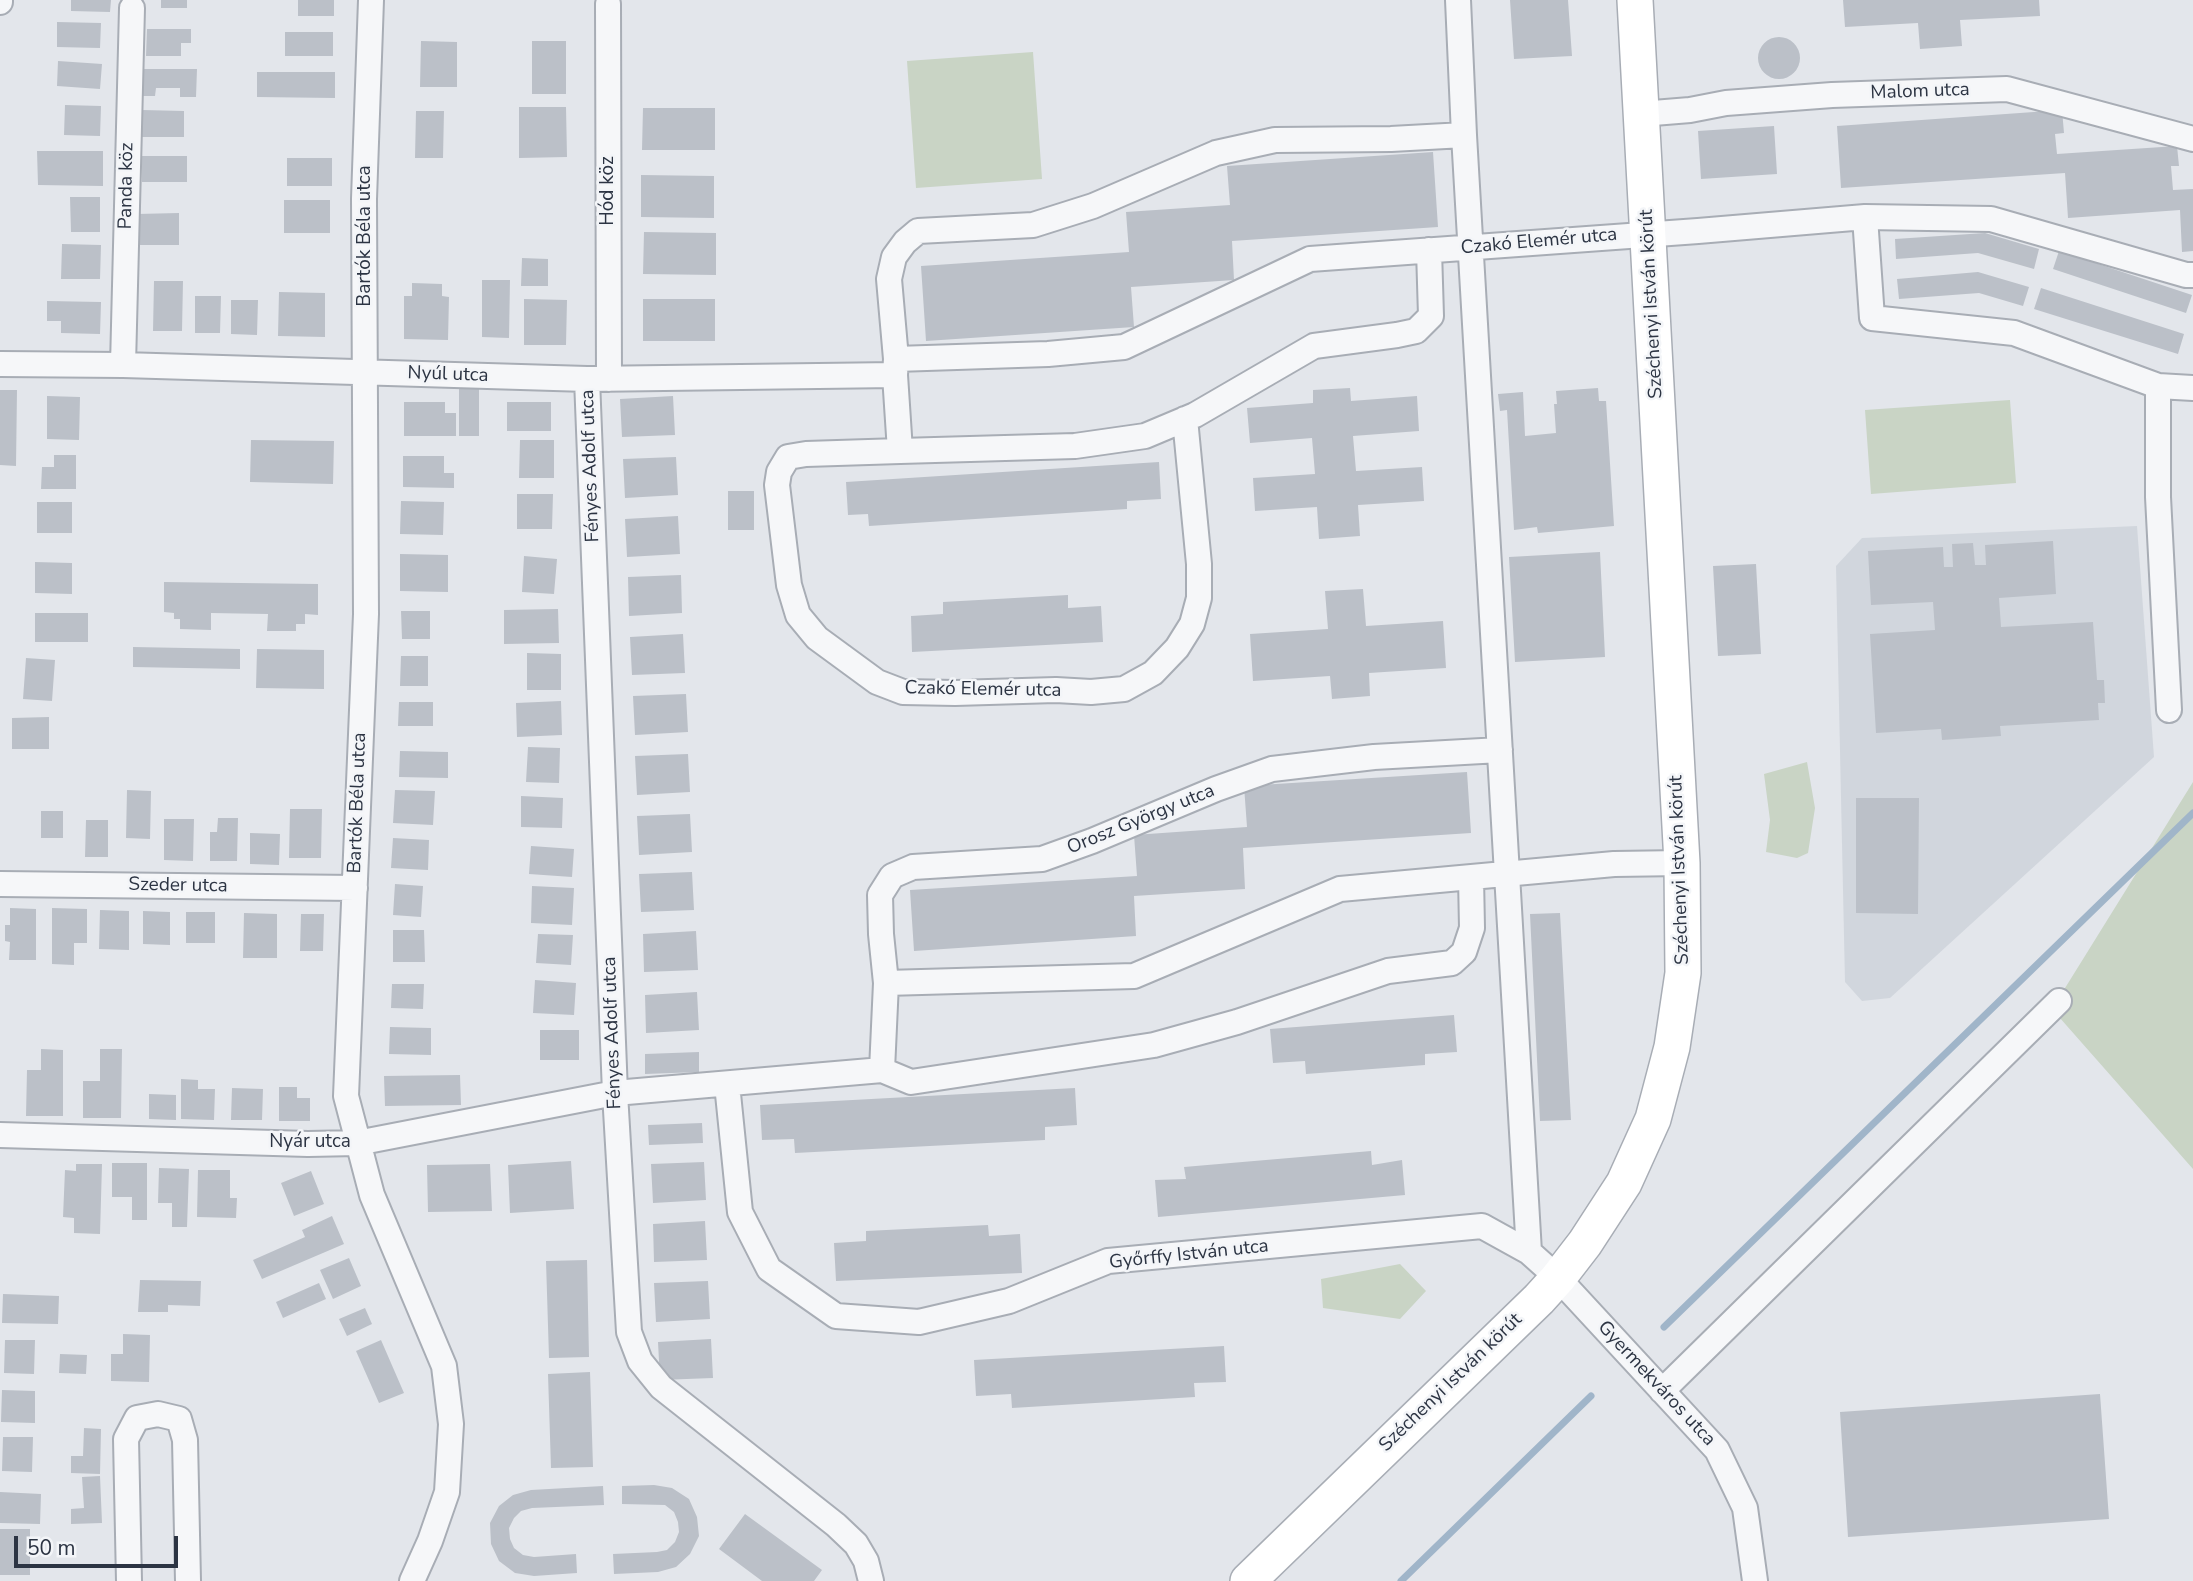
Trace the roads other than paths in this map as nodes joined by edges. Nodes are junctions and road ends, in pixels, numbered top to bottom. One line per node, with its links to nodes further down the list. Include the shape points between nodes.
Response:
1 (370, 0): 17 (street, Bartók Béla utca)
2 (1458, 0): 7 (street)
3 (1635, 0): 6 (street, Széchenyi István körút)
4 (608, 4): 18 (street, Hód köz)
5 (132, 8): 15 (street, Panda köz)
6 (1642, 114): 8 (street, Malom utca, via 1832,95 2007,89); 10 (street, Széchenyi István körút)
7 (1464, 135): 11 (street); 16 (street, via 1275,140 1216,153 1093,206 1032,225 918,231 894,257 889,279)
8 (2193, 139)
9 (1865, 217): 10 (street); 13 (street, via 1991,219); 19 (street, via 1872,318 2014,333)
10 (1648, 233): 11 (street, Czakó Elemér utca); 25 (street, Széchenyi István körút)
11 (1471, 248): 12 (street, Czakó Elemér utca); 24 (street)
12 (1429, 250): 16 (street, Czakó Elemér utca, via 1310,258 1124,346); 21 (street, Czakó Elemér utca, via 1431,316 1416,331 1314,346)
13 (2193, 275)
14 (0, 364): 15 (street, Nyúl utca)
15 (123, 365): 17 (street, Nyúl utca)
16 (896, 367): 18 (street, Nyúl utca); 22 (street)
17 (365, 373): 18 (street, Nyúl utca); 29 (street, Bartók Béla utca, via 366,614)
18 (598, 379): 34 (street, Fényes Adolf utca)
19 (2158, 386): 20 (street); 23 (street, via 2158,497)
20 (2193, 388)
21 (1185, 419): 22 (street, Czakó Elemér utca, via 1144,436 1075,446); 22 (street, Czakó Elemér utca, via 1199,598 1192,624 1177,648 1153,673 1124,689 903,692 877,682 817,638 798,615 789,585 779,472 788,457 806,453)
22 (900, 451)
23 (2169, 709)
24 (1500, 750): 26 (street); 30 (street, Orosz György utca, via 1272,769 1042,859 914,867 892,876 880,895)
25 (1682, 863): 26 (street); 38 (street, Széchenyi István körút, via 1683,973 1672,1047 1653,1119 1624,1182)
26 (1507, 874): 27 (street); 37 (street)
27 (1471, 877): 30 (street, via 1340,889 1134,976); 32 (street, via 1472,928 1464,952 1452,963 1388,971 1154,1045 911,1082)
28 (0, 884): 29 (street, Szeder utca)
29 (355, 888): 36 (street, Bartók Béla utca, via 346,1096)
30 (886, 983): 32 (street, Orosz György utca)
31 (2059, 1001): 39 (street)
32 (882, 1070): 33 (street)
33 (727, 1083): 34 (street); 37 (street, Győrffy István utca, via 740,1212 769,1269 836,1316 919,1322 1009,1301 1108,1261 1482,1226)
34 (615, 1093): 36 (street, Nyár utca); 43 (street, Fényes Adolf utca, via 629,1332 640,1361 661,1387 856,1544)
35 (0, 1135): 36 (street, Nyár utca)
36 (357, 1143): 42 (street, Bartók Béla utca, via 372,1195 444,1366 451,1424 447,1492)
37 (1529, 1252): 38 (street, Győrffy István utca)
38 (1558, 1278): 39 (street, Gyermekváros utca); 44 (street, Széchenyi István körút)
39 (1662, 1391): 45 (street, Gyermekváros utca, via 1717,1450 1745,1508)
40 (129, 1581): 41 (street, via 126,1439 137,1418 159,1414 179,1419 185,1440)
41 (188, 1581)
42 (412, 1581)
43 (871, 1581)
44 (1248, 1581)
45 (1755, 1581)

